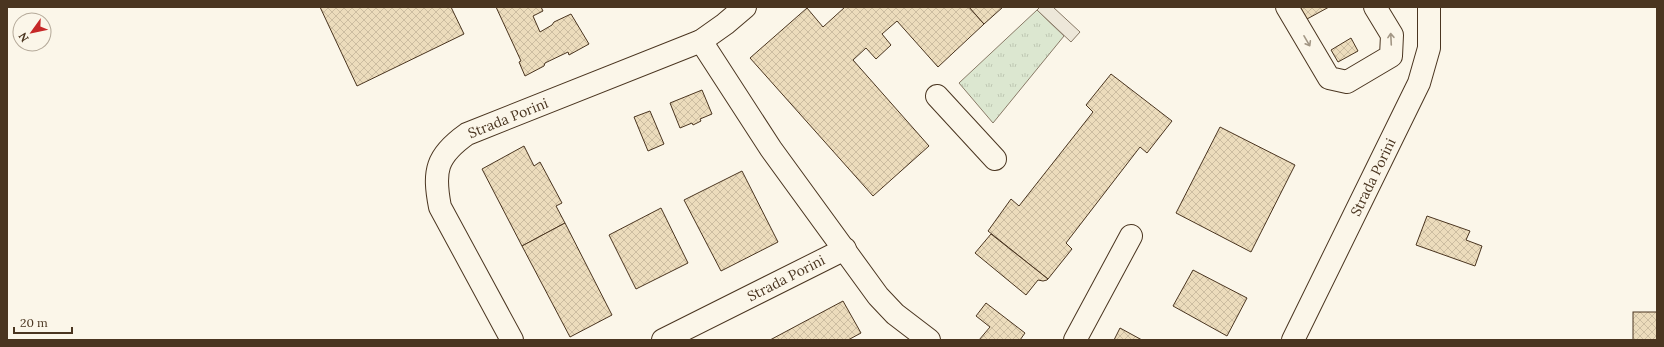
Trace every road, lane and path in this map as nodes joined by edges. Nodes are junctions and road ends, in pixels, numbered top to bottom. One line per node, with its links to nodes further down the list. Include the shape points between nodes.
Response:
1 (745, 7): 5 (street, Strada Porini)
2 (1288, 7): 3 (street, one-way to 3, via 1329,78 1347,82 1391,56 1392,35)
3 (1375, 7)
4 (1429, 7): 14 (street, Strada Porini, via 1429,48 1419,83)
5 (701, 40): 9 (street, via 771,149); 10 (street, Strada Porini, via 466,134 450,146 439,164 436,186 440,207)
6 (937, 96): 7 (street)
7 (995, 159)
8 (1131, 236): 13 (street)
9 (845, 248): 11 (street, Strada Porini); 12 (street, via 878,296 895,314)
10 (512, 340)
11 (663, 340)
12 (929, 340)
13 (1075, 340)
14 (1293, 340)

